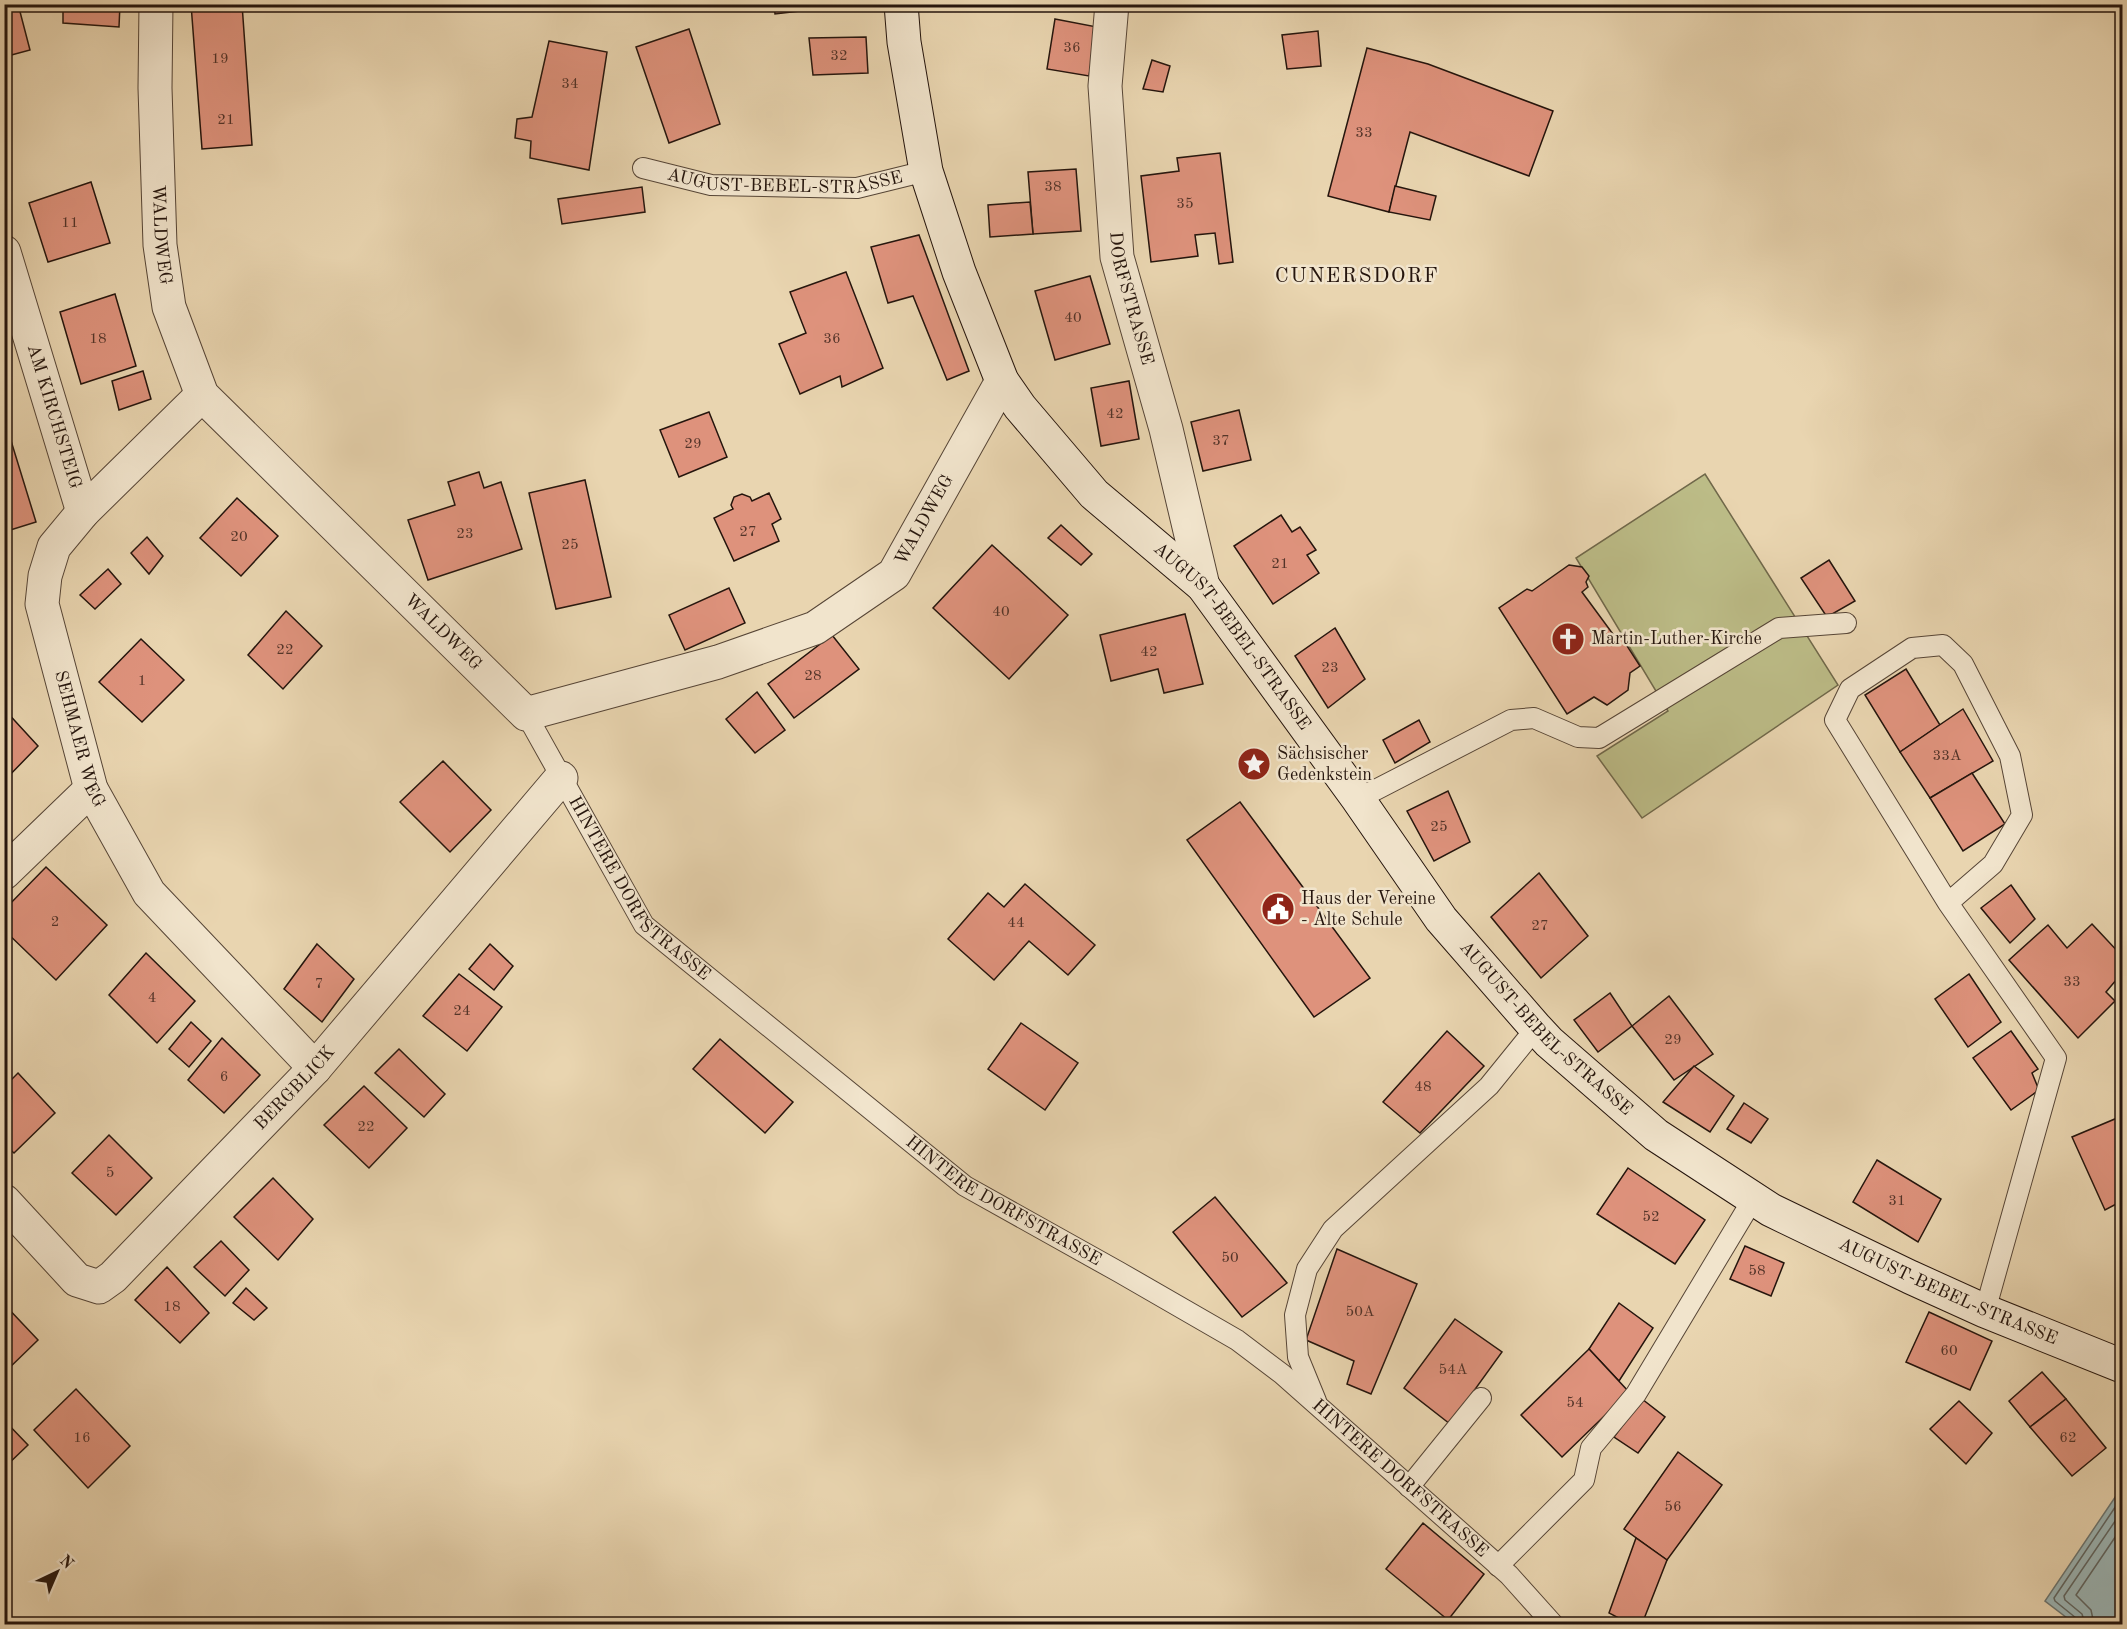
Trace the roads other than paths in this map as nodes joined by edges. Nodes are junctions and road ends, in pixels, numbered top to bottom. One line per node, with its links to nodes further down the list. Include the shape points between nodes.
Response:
1 (156, 4): 8 (street, WALDWEG, via 160,245 170,308)
2 (901, 4): 5 (street, AUGUST-BEBEL-STRASSE)
3 (1112, 4): 10 (street, DORFSTRASSE, via 1105,113 1117,257 1166,429)
4 (643, 168): 5 (lane, AUGUST-BEBEL-STRASSE, via 711,185 857,188)
5 (926, 171): 7 (street, AUGUST-BEBEL-STRASSE, via 959,272)
6 (4, 252): 9 (street, AM KIRCHSTEIG)
7 (1002, 381): 10 (street, AUGUST-BEBEL-STRASSE, via 1094,494); 12 (street, WALDWEG, via 894,574 815,628 718,662)
8 (202, 395): 9 (street, SEHMAER WEG); 12 (street, WALDWEG)
9 (83, 512): 14 (street, SEHMAER WEG, via 54,547 42,604)
10 (1203, 586): 15 (street, AUGUST-BEBEL-STRASSE)
11 (1846, 623): 15 (lane, via 1779,628 1599,738 1578,737 1533,718 1511,720)
12 (526, 714): 13 (lane, HINTERE DORFSTRASSE)
13 (561, 778): 19 (street, BERGBLICK); 25 (lane, HINTERE DORFSTRASSE, via 644,925 965,1186 1237,1340)
14 (91, 789): 16 (street); 19 (street, SEHMAER WEG, via 150,893)
15 (1358, 799): 18 (street, AUGUST-BEBEL-STRASSE, via 1441,918)
16 (4, 873)
17 (1948, 903): 17 (lane, via 1835,720 1850,689 1912,648 1943,645 1963,664 2010,756 2022,815 1993,864); 22 (lane, via 2056,1058)
18 (1536, 1028): 20 (street, AUGUST-BEBEL-STRASSE, via 1656,1135); 25 (lane, via 1489,1086 1333,1229 1306,1269 1295,1315 1297,1347)
19 (315, 1068): 21 (street, BERGBLICK, via 99,1287 77,1280)
20 (1753, 1199): 22 (street, AUGUST-BEBEL-STRASSE); 27 (lane, via 1636,1394 1592,1448 1584,1480)
21 (4, 1201)
22 (1985, 1311): 23 (street, AUGUST-BEBEL-STRASSE)
23 (2122, 1365)
24 (1481, 1398): 26 (lane)
25 (1318, 1406): 26 (lane, HINTERE DORFSTRASSE)
26 (1408, 1487): 27 (lane, HINTERE DORFSTRASSE)
27 (1497, 1566): 28 (lane, HINTERE DORFSTRASSE)
28 (1553, 1624)

